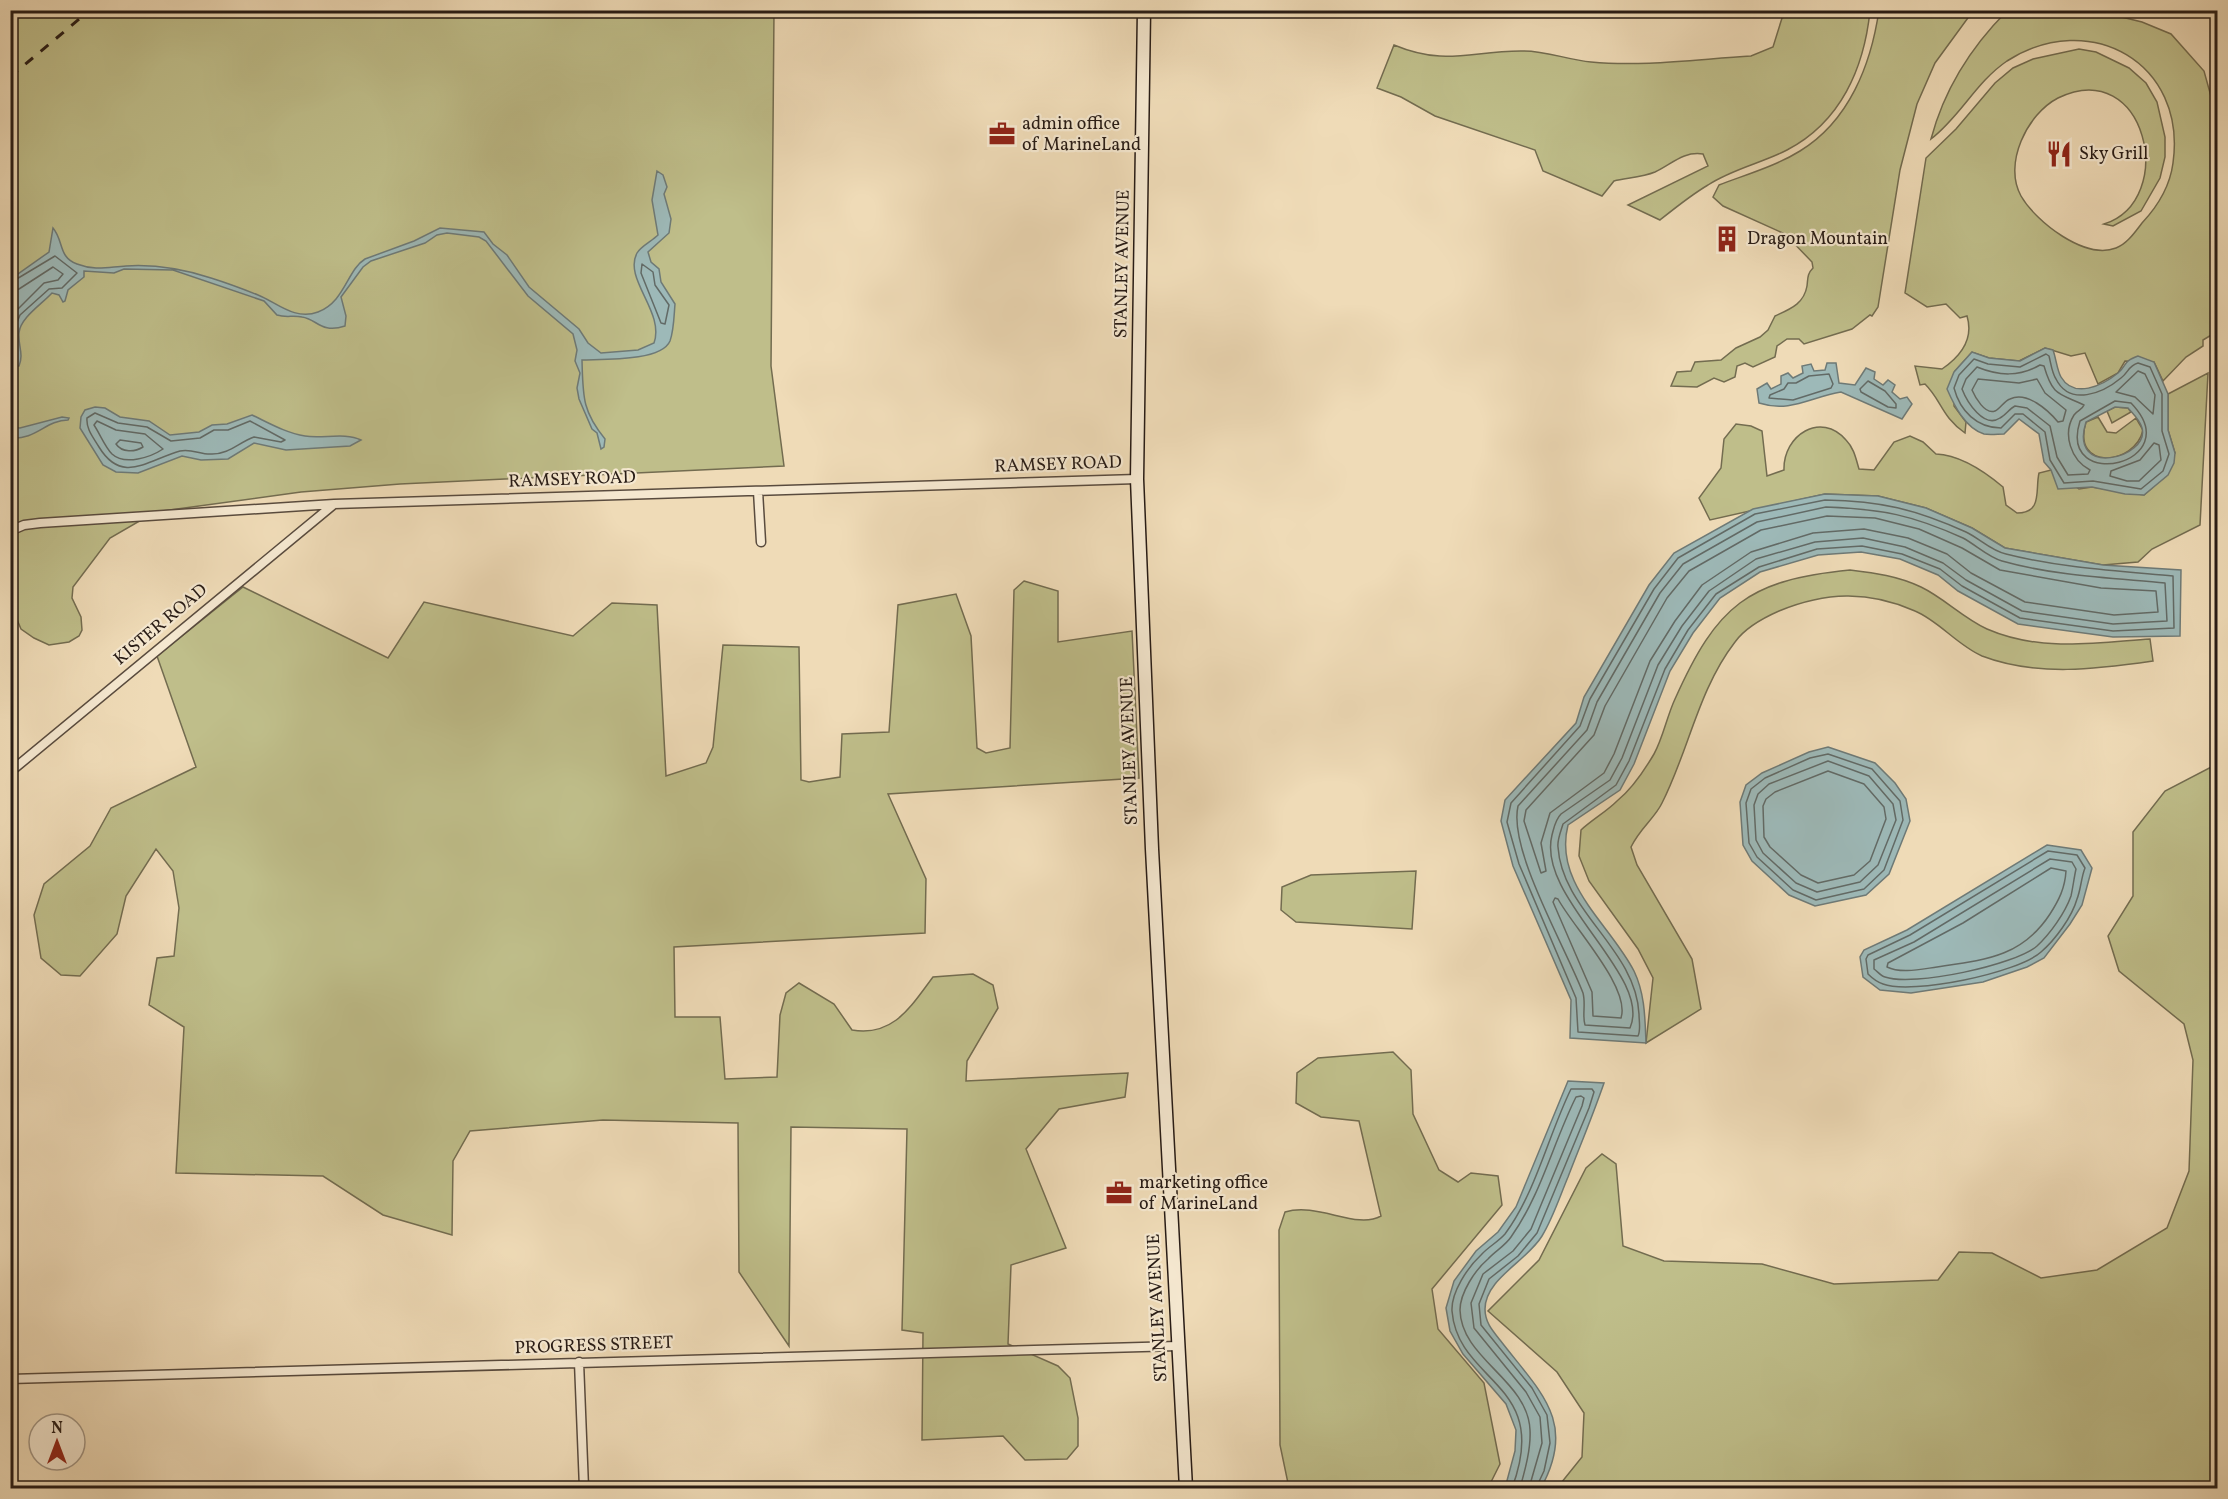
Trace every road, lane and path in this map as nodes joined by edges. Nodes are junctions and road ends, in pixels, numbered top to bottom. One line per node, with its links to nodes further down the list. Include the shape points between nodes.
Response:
1 (1144, 10): 2 (main road, STANLEY AVENUE)
2 (1137, 479): 3 (street, RAMSEY ROAD); 8 (main road, STANLEY AVENUE)
3 (758, 491): 4 (street, RAMSEY ROAD); 6 (street)
4 (333, 504): 5 (street, RAMSEY ROAD, via 40,522); 7 (street, KISTER ROAD)
5 (10, 531)
6 (761, 542)
7 (10, 772)
8 (1178, 1346): 9 (street, PROGRESS STREET); 12 (main road, STANLEY AVENUE)
9 (579, 1362): 10 (street, PROGRESS STREET); 11 (street)
10 (10, 1379)
11 (584, 1488)
12 (1186, 1488)

